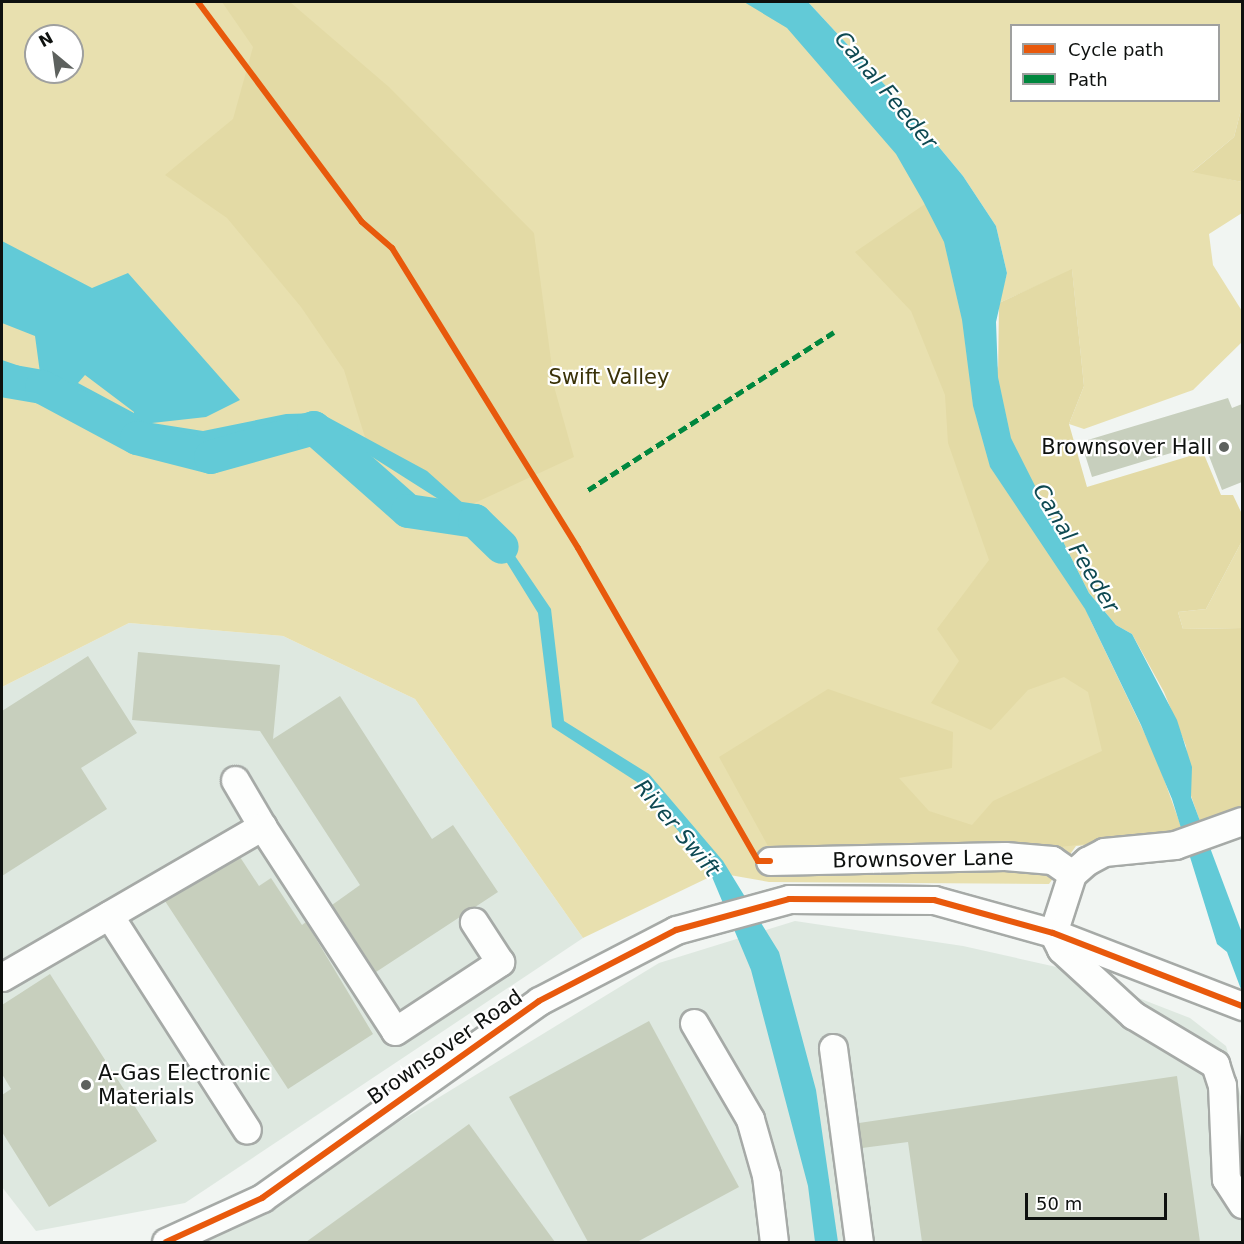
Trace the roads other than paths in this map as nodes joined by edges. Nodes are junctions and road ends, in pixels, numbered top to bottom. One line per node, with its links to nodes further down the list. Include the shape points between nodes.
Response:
1 (235, 780): 3 (street)
2 (1242, 821): 5 (street, via 1175,845 1104,852)
3 (262, 826): 6 (street); 7 (street, via 395,1031 500,962)
4 (770, 861): 5 (street, Brownsover Lane, via 1005,856 1052,860)
5 (1072, 874): 8 (street)
6 (109, 915): 9 (street); 13 (street)
7 (474, 922)
8 (1053, 933): 10 (street, Brownsover Road); 14 (street, via 1062,949 1133,1015 1215,1064 1222,1085 1226,1179); 15 (street, Brownsover Road, via 934,900 789,899 707,918 539,1001 262,1198)
9 (2, 977)
10 (1242, 1006)
11 (694, 1023): 16 (street, via 750,1119 766,1175)
12 (833, 1048): 17 (street)
13 (246, 1130)
14 (1242, 1204)
15 (166, 1242)
16 (774, 1242)
17 (859, 1242)

